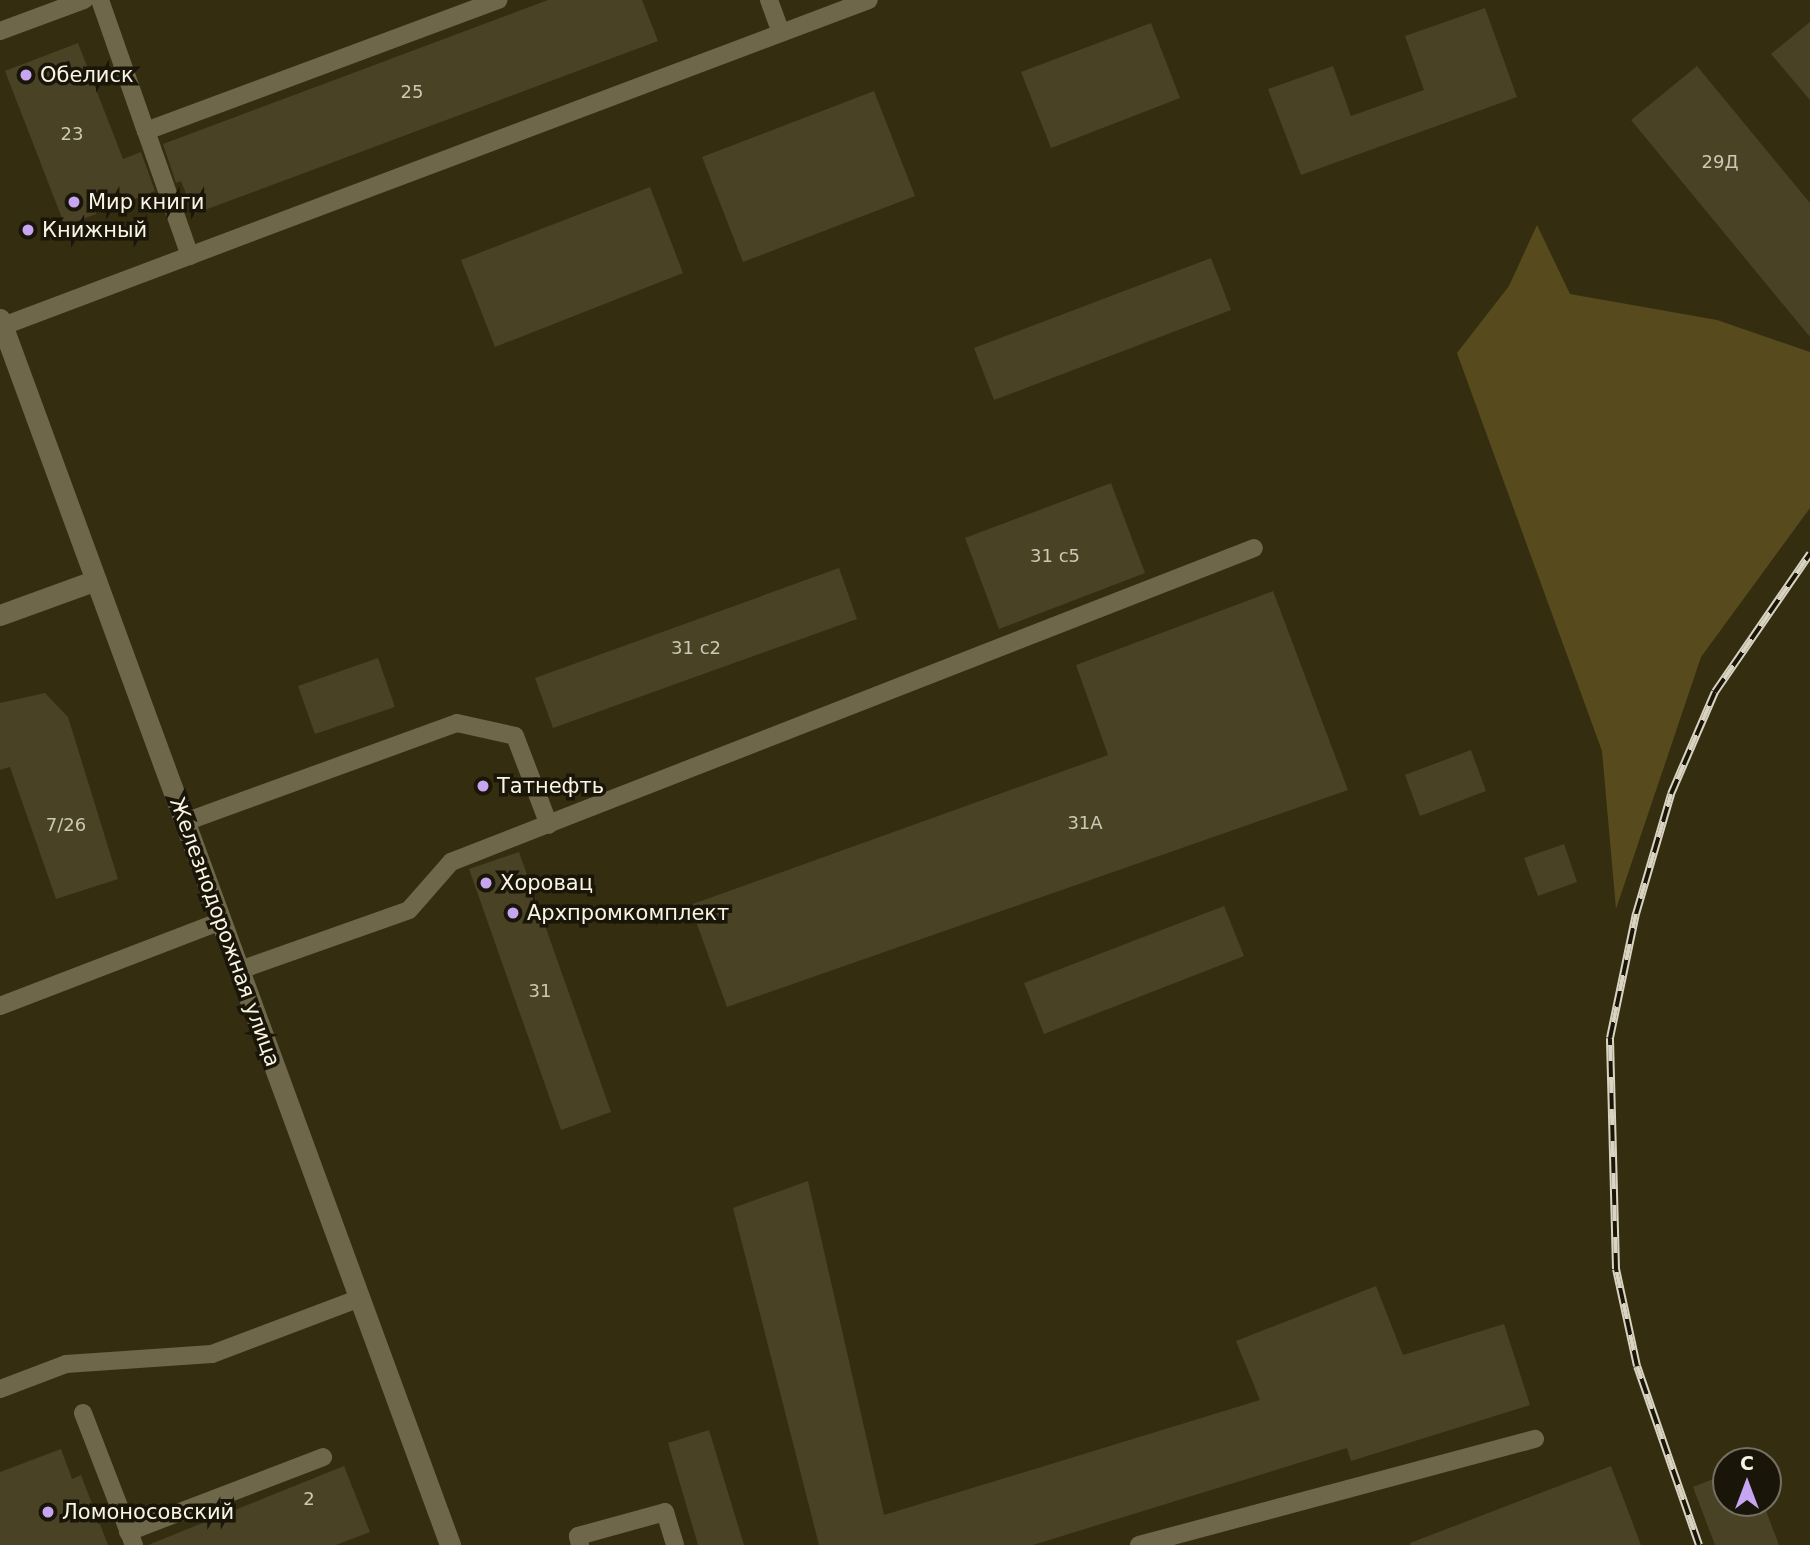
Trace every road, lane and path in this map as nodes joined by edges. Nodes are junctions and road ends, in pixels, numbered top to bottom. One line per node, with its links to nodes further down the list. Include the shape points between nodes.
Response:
1 (83, 0): 6 (lane)
2 (100, 0): 8 (lane)
3 (498, 0): 8 (lane)
4 (769, 0): 7 (lane)
5 (869, 0): 7 (lane)
6 (0, 31)
7 (781, 33): 9 (lane)
8 (146, 131): 9 (lane)
9 (190, 256): 10 (lane)
10 (1, 322): 12 (main road, Железнодорожная улица)
11 (1254, 548): 15 (lane)
12 (96, 580): 13 (main road); 14 (main road, Железнодорожная улица)
13 (0, 615)
14 (185, 822): 15 (lane, via 457,723 515,736); 16 (main road, Железнодорожная улица)
15 (549, 825): 17 (lane, via 451,862 409,910)
16 (222, 921): 17 (main road, Железнодорожная улица); 18 (lane)
17 (240, 970): 19 (main road, Железнодорожная улица)
18 (0, 1006)
19 (360, 1298): 20 (lane, via 212,1354 66,1364); 25 (main road, Железнодорожная улица)
20 (0, 1389)
21 (83, 1413): 24 (lane)
22 (1535, 1439): 28 (lane)
23 (323, 1457): 24 (lane)
24 (131, 1538)
25 (450, 1545)
26 (580, 1545): 27 (lane, via 578,1535 665,1512)
27 (675, 1545)
28 (1139, 1545)

